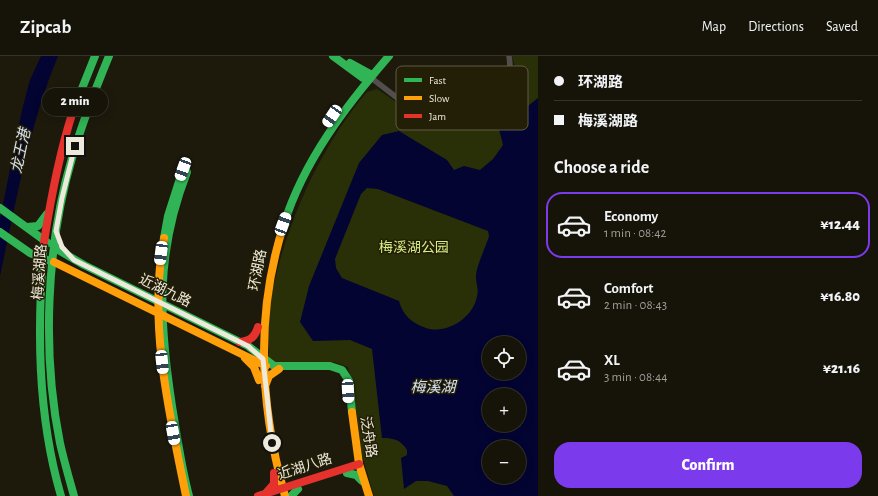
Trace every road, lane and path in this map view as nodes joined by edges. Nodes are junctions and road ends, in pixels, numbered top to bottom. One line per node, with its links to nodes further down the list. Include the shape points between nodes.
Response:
1 (95, 56): 12 (main road, 梅溪湖路, via 64,137)
2 (109, 56): 14 (main road, 梅溪湖路, via 89,103 70,161)
3 (333, 56): 9 (main road)
4 (342, 56): 9 (main road)
5 (382, 56): 9 (main road, 环湖路)
6 (389, 56): 9 (main road, 环湖路)
7 (509, 56): 8 (street)
8 (511, 66)
9 (368, 76): 10 (street); 34 (main road, 环湖路, via 321,133 288,196 272,240); 37 (main road, 环湖路, via 322,141 289,206 270,272 263,318)
10 (396, 97)
11 (0, 208): 13 (main road, 近湖九路)
12 (49, 208): 13 (main road, via 46,217 38,226); 16 (main road, 梅溪湖路)
13 (27, 227): 16 (main road, 近湖九路)
14 (56, 231): 17 (main road, 梅溪湖路); 20 (main road, via 62,247)
15 (0, 232): 18 (main road)
16 (45, 240): 17 (main road, 近湖九路); 19 (main road, 梅溪湖路)
17 (55, 248): 20 (main road, 近湖九路); 21 (main road, 梅溪湖路)
18 (24, 249): 19 (main road, 近湖九路); 23 (main road, via 37,263)
19 (43, 259): 21 (main road, 近湖九路); 23 (main road, 梅溪湖路)
20 (74, 260): 27 (main road, 近湖九路)
21 (54, 262): 22 (main road, 近湖九路); 25 (main road, 梅溪湖路)
22 (69, 269): 25 (main road, via 58,271); 29 (main road, 近湖九路)
23 (42, 277): 49 (main road, 梅溪湖路, via 40,378 51,452)
24 (159, 279): 26 (main road, via 168,216 183,169 186,172 176,197 166,243); 27 (main road, via 152,293); 28 (main road)
25 (52, 282): 50 (main road, 梅溪湖路, via 52,378 62,447)
26 (161, 290): 28 (main road); 30 (main road, via 166,301)
27 (143, 294): 28 (main road, 近湖九路)
28 (159, 302): 30 (main road, 近湖九路); 31 (main road)
29 (143, 305): 31 (main road, 近湖九路); 33 (main road)
30 (177, 311): 35 (main road, 近湖九路)
31 (159, 313): 32 (main road, 近湖九路); 33 (main road)
32 (174, 320): 33 (main road, via 165,321); 36 (main road, 近湖九路)
33 (160, 326): 51 (main road, via 165,389); 52 (main road, via 181,462)
34 (258, 327): 35 (main road, via 256,334 249,341); 37 (main road, 环湖路)
35 (240, 342): 37 (main road, 近湖九路)
36 (237, 351): 37 (main road, 近湖九路); 39 (main road, via 254,367)
37 (261, 358): 38 (main road); 39 (main road, 环湖路); 40 (main road, 环湖路)
38 (276, 368): 40 (main road, via 269,376); 41 (main road, 泛舟路, via 333,369 342,374 347,385); 42 (main road, 泛舟路, via 334,366 344,372 350,384)
39 (259, 380): 43 (main road, 环湖路, via 265,430)
40 (265, 387): 43 (main road, 环湖路)
41 (354, 451): 42 (main road, 泛舟路); 44 (main road)
42 (359, 467): 44 (main road, 近湖八路); 45 (main road, 泛舟路); 53 (main road, 泛舟路)
43 (276, 471): 46 (main road); 47 (main road, 环湖路); 48 (main road, via 274,484)
44 (346, 471): 45 (main road); 46 (main road, 近湖八路)
45 (362, 481): 53 (main road, 泛舟路)
46 (299, 485): 47 (main road, 近湖八路)
47 (282, 494): 48 (main road, 近湖八路)
48 (261, 495)
49 (61, 496)
50 (74, 496)
51 (186, 496)
52 (189, 496)
53 (368, 496)

